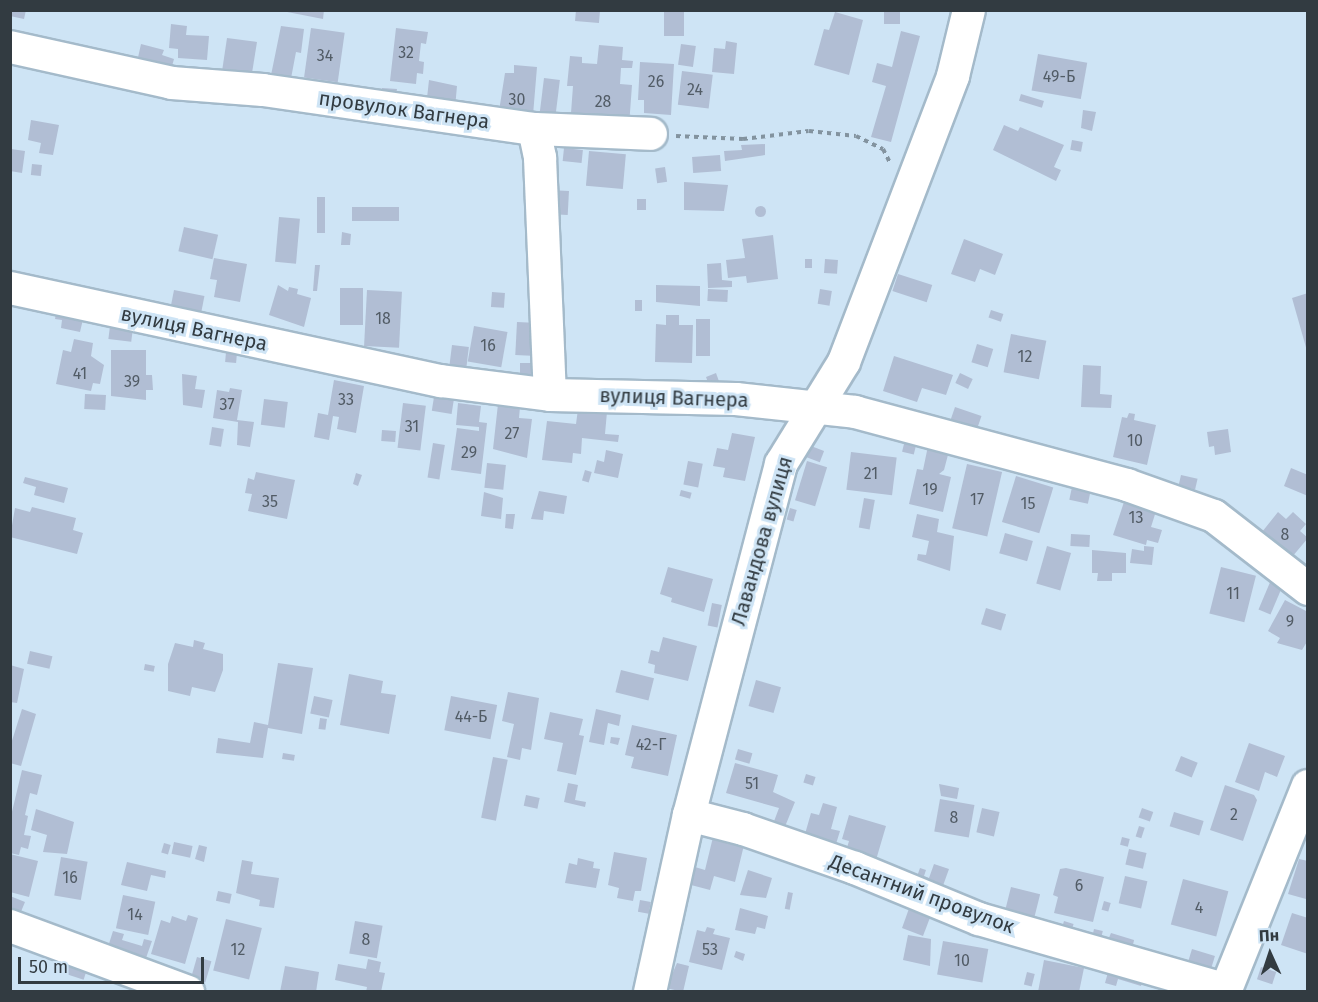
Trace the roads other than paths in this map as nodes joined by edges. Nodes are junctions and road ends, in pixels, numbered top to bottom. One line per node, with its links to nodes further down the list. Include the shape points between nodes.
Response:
1 (969, 10): 7 (street, Лавандова вулиця, via 952,76 908,200 844,362)
2 (10, 47): 3 (street, провулок Вагнера, via 161,82 263,90)
3 (534, 129): 4 (street, провулок Вагнера); 6 (street, via 540,158)
4 (651, 134)
5 (10, 288): 6 (street, вулиця Вагнера, via 441,381)
6 (550, 395): 7 (street, вулиця Вагнера, via 736,399)
7 (814, 405): 8 (street, вулиця Вагнера, via 855,412 1069,468 1214,516); 10 (street, Лавандова вулиця, via 781,464)
8 (1308, 589)
9 (1308, 786): 12 (street)
10 (689, 814): 12 (street, Десантний провулок, via 855,868 979,919); 14 (street, Лавандова вулиця)
11 (10, 926): 13 (street)
12 (1225, 991)
13 (188, 992)
14 (650, 992)

